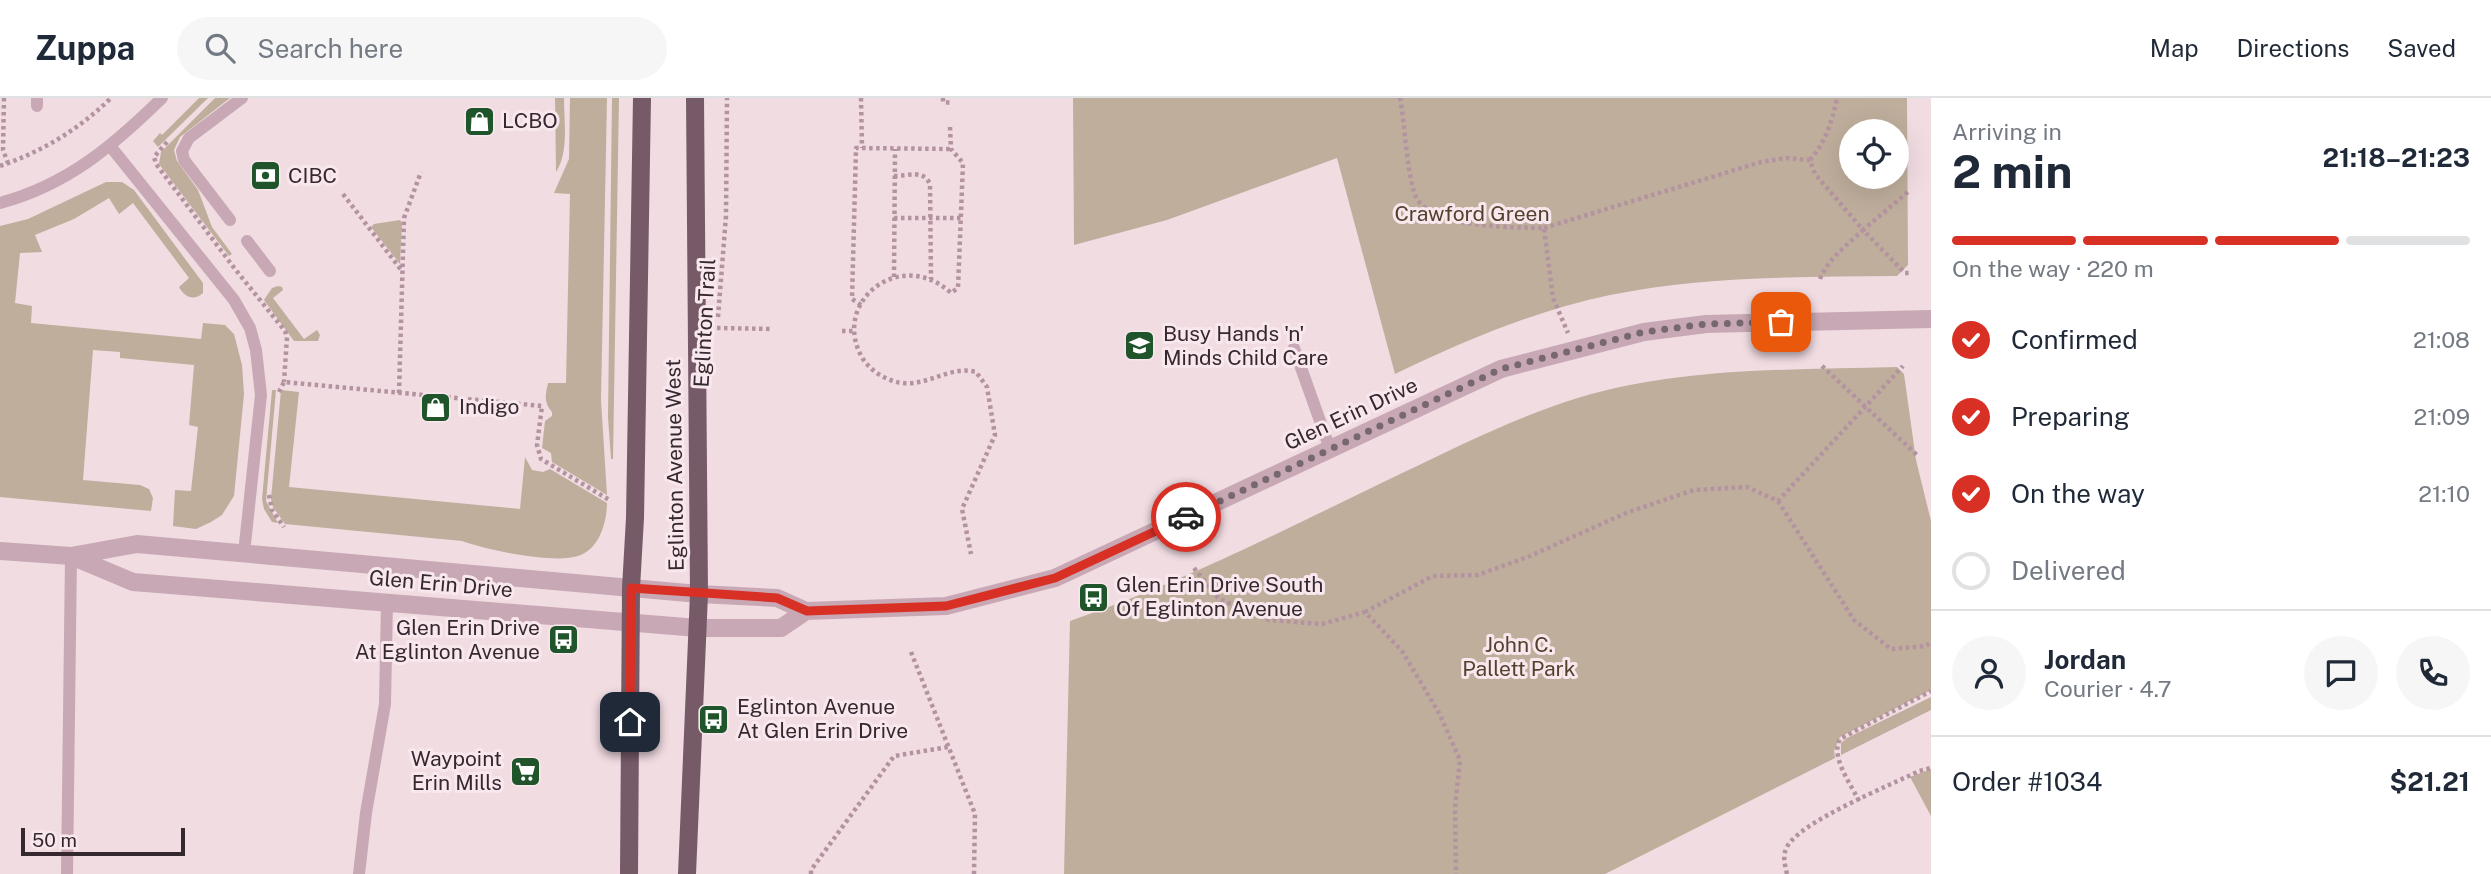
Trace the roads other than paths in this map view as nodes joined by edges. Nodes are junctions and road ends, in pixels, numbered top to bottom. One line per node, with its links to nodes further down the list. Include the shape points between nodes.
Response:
1 (162, 98): 5 (lane)
2 (242, 98): 7 (lane, via 189,138 182,151)
3 (642, 98): 16 (main road, Eglinton Avenue West)
4 (695, 98): 17 (main road, Eglinton Avenue West)
5 (111, 146): 6 (lane, via 46,186); 14 (lane, via 234,300 250,328 261,395)
6 (0, 203)
7 (230, 220)
8 (247, 241): 9 (lane)
9 (270, 271)
10 (1931, 318): 12 (street, Glen Erin Drive, via 1706,324 1644,332 1501,369)
11 (1294, 348): 12 (lane)
12 (1329, 449): 19 (street, Glen Erin Drive, via 1055,578 946,606)
13 (0, 551): 15 (street, Glen Erin Drive)
14 (244, 553): 15 (street, Glen Erin Drive, via 137,544); 16 (street, Glen Erin Drive)
15 (71, 556): 18 (street, Glen Erin Drive, via 133,582); 22 (lane)
16 (631, 588): 17 (street, Glen Erin Drive); 20 (main road, Eglinton Avenue West)
17 (699, 594): 19 (street, Glen Erin Drive, via 777,598); 21 (main road, Eglinton Avenue West)
18 (387, 602): 20 (street, Glen Erin Drive); 23 (lane, via 385,704)
19 (807, 611): 21 (street, Glen Erin Drive, via 780,628)
20 (630, 623): 21 (street, Glen Erin Drive); 24 (main road, Eglinton Avenue West)
21 (698, 628): 25 (main road, Eglinton Avenue West)
22 (67, 874)
23 (359, 874)
24 (629, 874)
25 (687, 874)

